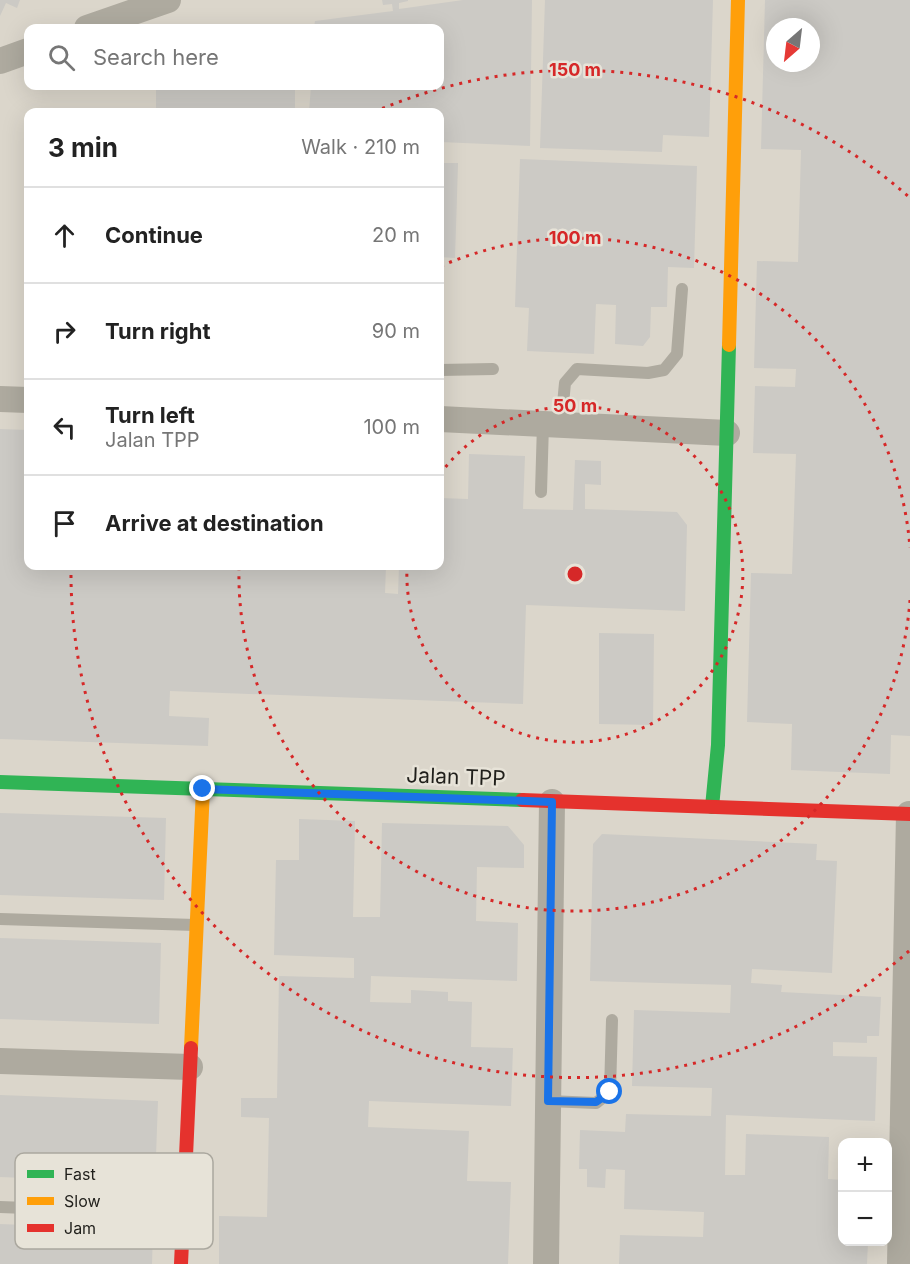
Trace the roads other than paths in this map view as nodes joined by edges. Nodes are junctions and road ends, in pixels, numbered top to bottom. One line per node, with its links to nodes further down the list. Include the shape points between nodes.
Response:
1 (168, 0): 3 (street)
2 (738, 0): 13 (street)
3 (99, 24)
4 (24, 52): 5 (street)
5 (0, 61)
6 (682, 289): 12 (lane, via 678,354 664,370 648,373 577,369 565,383)
7 (493, 369): 8 (lane)
8 (444, 370)
9 (0, 399): 10 (street)
10 (24, 400)
11 (444, 419): 12 (street)
12 (552, 425): 13 (street); 14 (lane)
13 (727, 433): 18 (street, via 718,745)
14 (541, 492)
15 (0, 782): 16 (street, Jalan TPP)
16 (203, 789): 17 (street, Jalan TPP); 21 (street)
17 (552, 802): 18 (street, Jalan TPP); 25 (street)
18 (712, 807): 19 (street, Jalan TPP)
19 (910, 814): 26 (street)
20 (0, 919): 21 (lane)
21 (196, 925): 24 (street)
22 (612, 1020): 25 (lane, via 610,1092 596,1102)
23 (0, 1061): 24 (street)
24 (190, 1067): 27 (street)
25 (548, 1101): 32 (street)
26 (906, 1118): 33 (street)
27 (186, 1153)
28 (0, 1207): 29 (lane)
29 (15, 1208)
30 (182, 1249): 31 (street)
31 (181, 1264)
32 (546, 1264)
33 (900, 1264)

